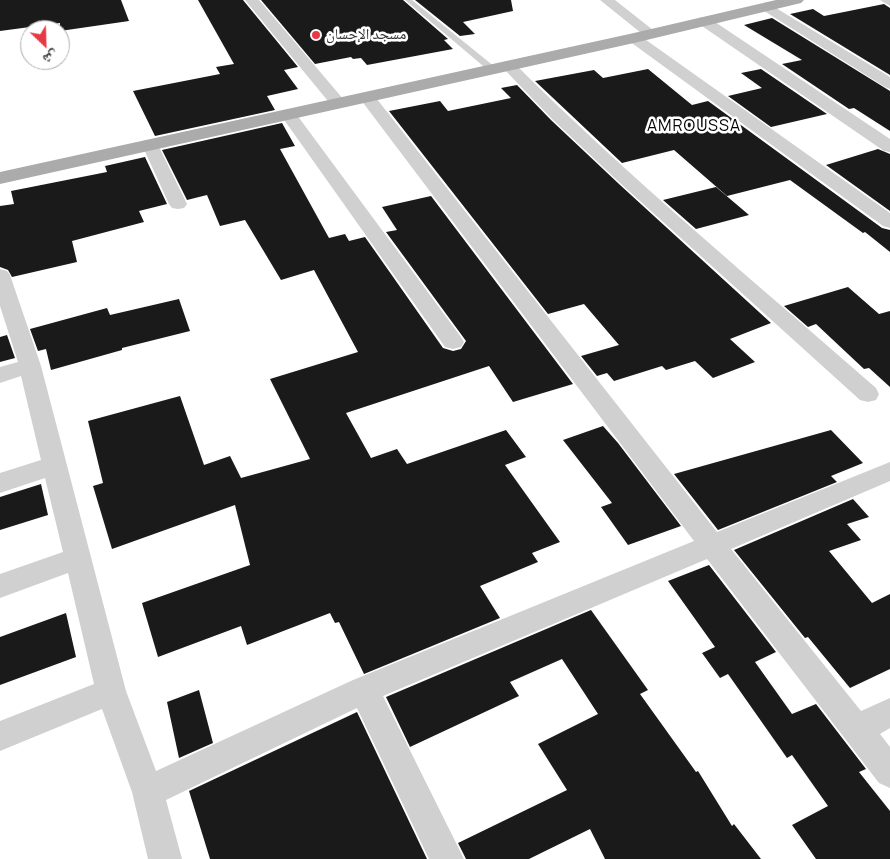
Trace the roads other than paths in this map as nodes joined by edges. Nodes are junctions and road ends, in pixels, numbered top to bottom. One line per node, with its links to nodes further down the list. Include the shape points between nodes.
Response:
1 (252, 0): 11 (street)
2 (408, 0): 8 (lane)
3 (607, 0): 7 (street)
4 (796, 0): 5 (main road)
5 (766, 6): 6 (main road); 9 (street)
6 (704, 21): 7 (main road); 14 (street)
7 (643, 36): 8 (main road); 17 (street)
8 (500, 67): 10 (main road); 22 (street)
9 (890, 84)
10 (368, 97): 11 (main road); 26 (street)
11 (338, 103): 12 (main road)
12 (288, 114): 13 (main road); 19 (street)
13 (150, 145): 15 (main road); 16 (street)
14 (890, 147)
15 (0, 178)
16 (178, 204)
17 (890, 222)
18 (0, 275): 20 (street)
19 (453, 342)
20 (30, 366): 21 (street); 23 (street)
21 (0, 375)
22 (868, 394)
23 (55, 466): 25 (street); 27 (street)
24 (890, 471): 26 (street)
25 (0, 483)
26 (713, 546): 29 (street); 32 (street)
27 (77, 558): 28 (street); 30 (street)
28 (0, 586)
29 (364, 690): 35 (street); 37 (street)
30 (111, 691): 33 (street); 35 (street)
31 (890, 712): 32 (street)
32 (857, 730): 34 (street)
33 (0, 736)
34 (890, 772)
35 (148, 792): 36 (street)
36 (166, 859)
37 (447, 859)

